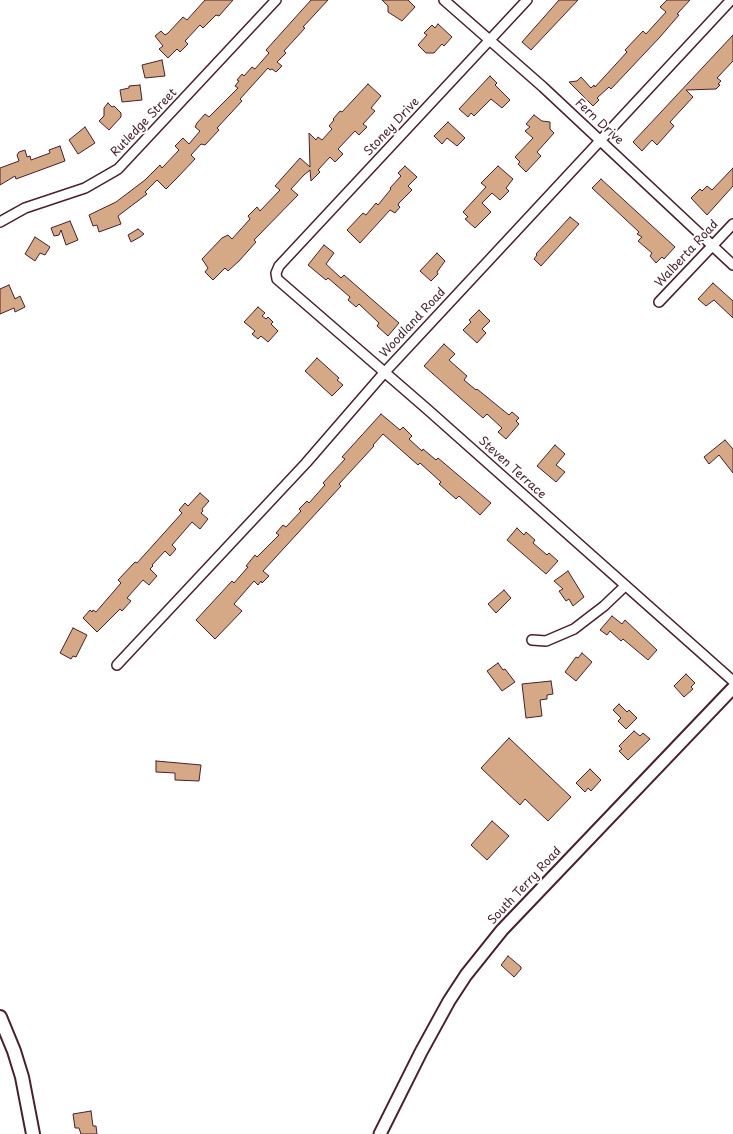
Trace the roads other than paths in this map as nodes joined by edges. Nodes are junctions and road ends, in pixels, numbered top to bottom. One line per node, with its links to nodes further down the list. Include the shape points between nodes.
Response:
1 (276, 0): 7 (street, Rutledge Street, via 118,169 85,188 25,208)
2 (444, 0): 5 (street, Fern Drive)
3 (527, 0): 5 (street, Stoney Drive)
4 (731, 0): 6 (street, Woodland Road)
5 (491, 40): 6 (street, Fern Drive); 11 (street, Stoney Drive)
6 (600, 140): 9 (street, Fern Drive); 13 (street, Woodland Road)
7 (0, 222)
8 (733, 224): 9 (street, Walberta Road)
9 (712, 246): 10 (street, Fern Drive); 12 (street, Walberta Road)
10 (733, 265)
11 (276, 272): 13 (street, Steven Terrace, via 277,279)
12 (659, 302)
13 (384, 373): 14 (street, Steven Terrace); 16 (street, Woodland Road, via 306,463)
14 (625, 586): 15 (street, via 574,629 546,640); 17 (street, Steven Terrace)
15 (532, 640)
16 (117, 665)
17 (733, 681)
18 (733, 688): 21 (street, South Terry Road, via 502,930 466,975 421,1052)
19 (0, 1017): 20 (main road, via 22,1077)
20 (33, 1134)
21 (380, 1134)

